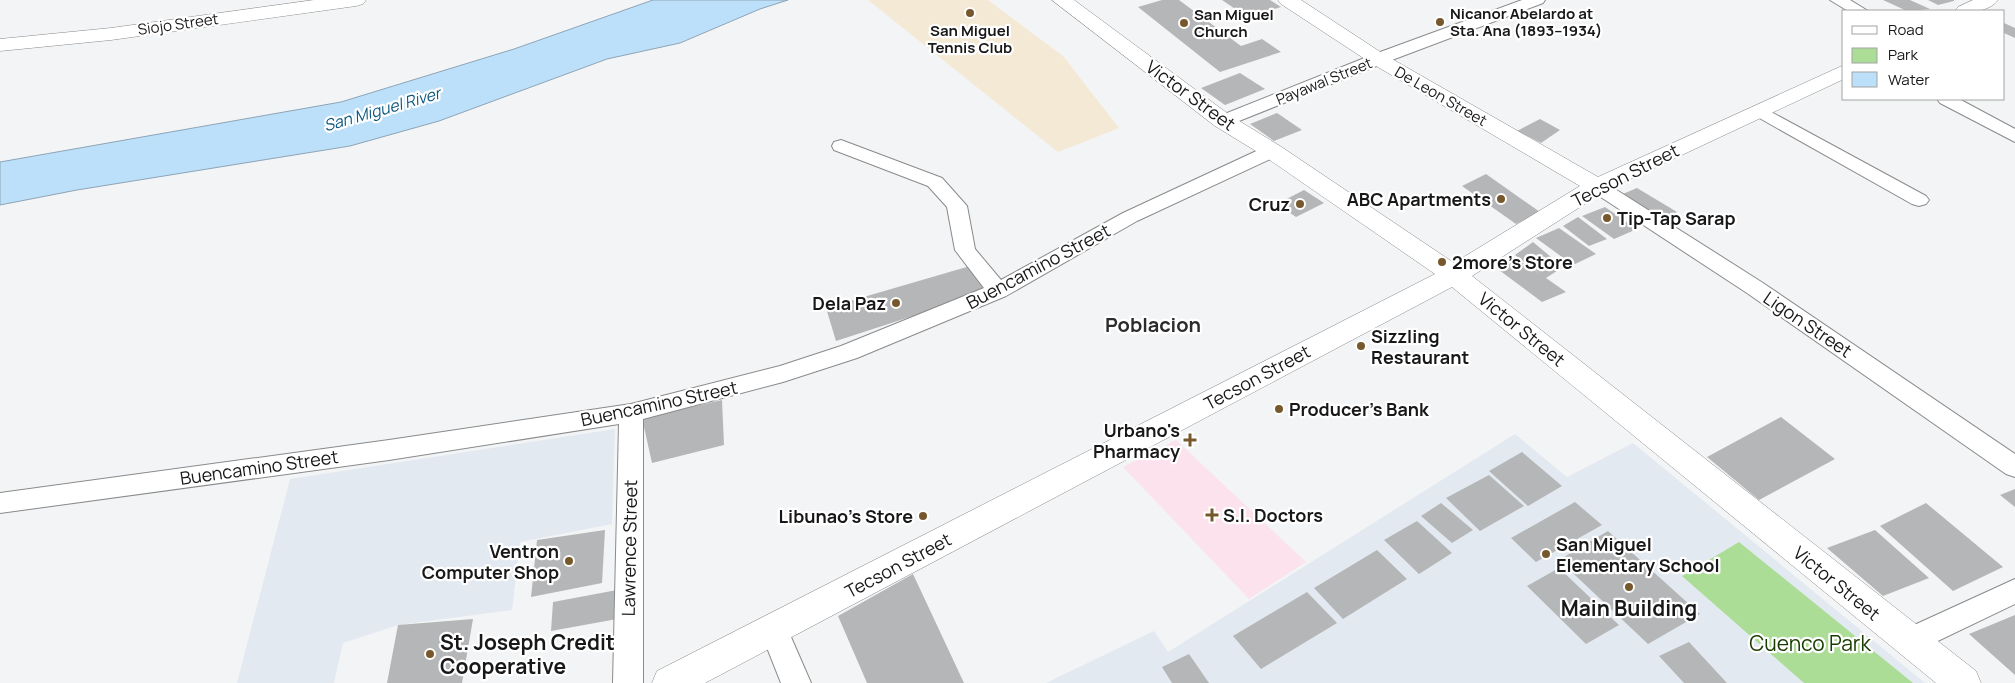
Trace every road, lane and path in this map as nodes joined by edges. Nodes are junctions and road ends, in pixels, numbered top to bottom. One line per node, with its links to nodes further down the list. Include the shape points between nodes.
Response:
1 (356, 0): 9 (street, Siojo Street, via 111,34)
2 (1062, 0): 14 (street, Victor Street)
3 (1288, 0): 10 (street, De Leon Street)
4 (1537, 0): 10 (street, Payawal Street)
5 (1838, 0): 7 (street)
6 (1988, 0): 8 (street)
7 (1858, 10)
8 (1967, 10)
9 (0, 45)
10 (1378, 59): 14 (street, Payawal Street); 18 (street, De Leon Street)
11 (1842, 72): 13 (street, Tecson Street)
12 (1948, 100): 15 (street)
13 (1760, 111): 18 (street, Tecson Street); 19 (street)
14 (1223, 121): 17 (street, Victor Street)
15 (2015, 136)
16 (841, 146): 21 (street, via 935,182 957,206 964,250)
17 (1272, 150): 20 (street, Victor Street); 21 (street, Buencamino Street, via 1130,217)
18 (1597, 186): 20 (street, Tecson Street); 23 (street, Ligon Street, via 1754,288)
19 (1919, 200)
20 (1454, 274): 26 (street, Tecson Street); 27 (street, Victor Street)
21 (998, 291): 22 (street, Buencamino Street, via 849,352 783,374)
22 (631, 413): 24 (street, Buencamino Street); 28 (street, Lawrence Street)
23 (2015, 467)
24 (0, 503)
25 (2015, 591): 27 (street)
26 (774, 630): 29 (street, Tecson Street); 30 (street)
27 (1909, 641): 31 (street, Victor Street)
28 (628, 683)
29 (670, 683)
30 (796, 683)
31 (1963, 683)

